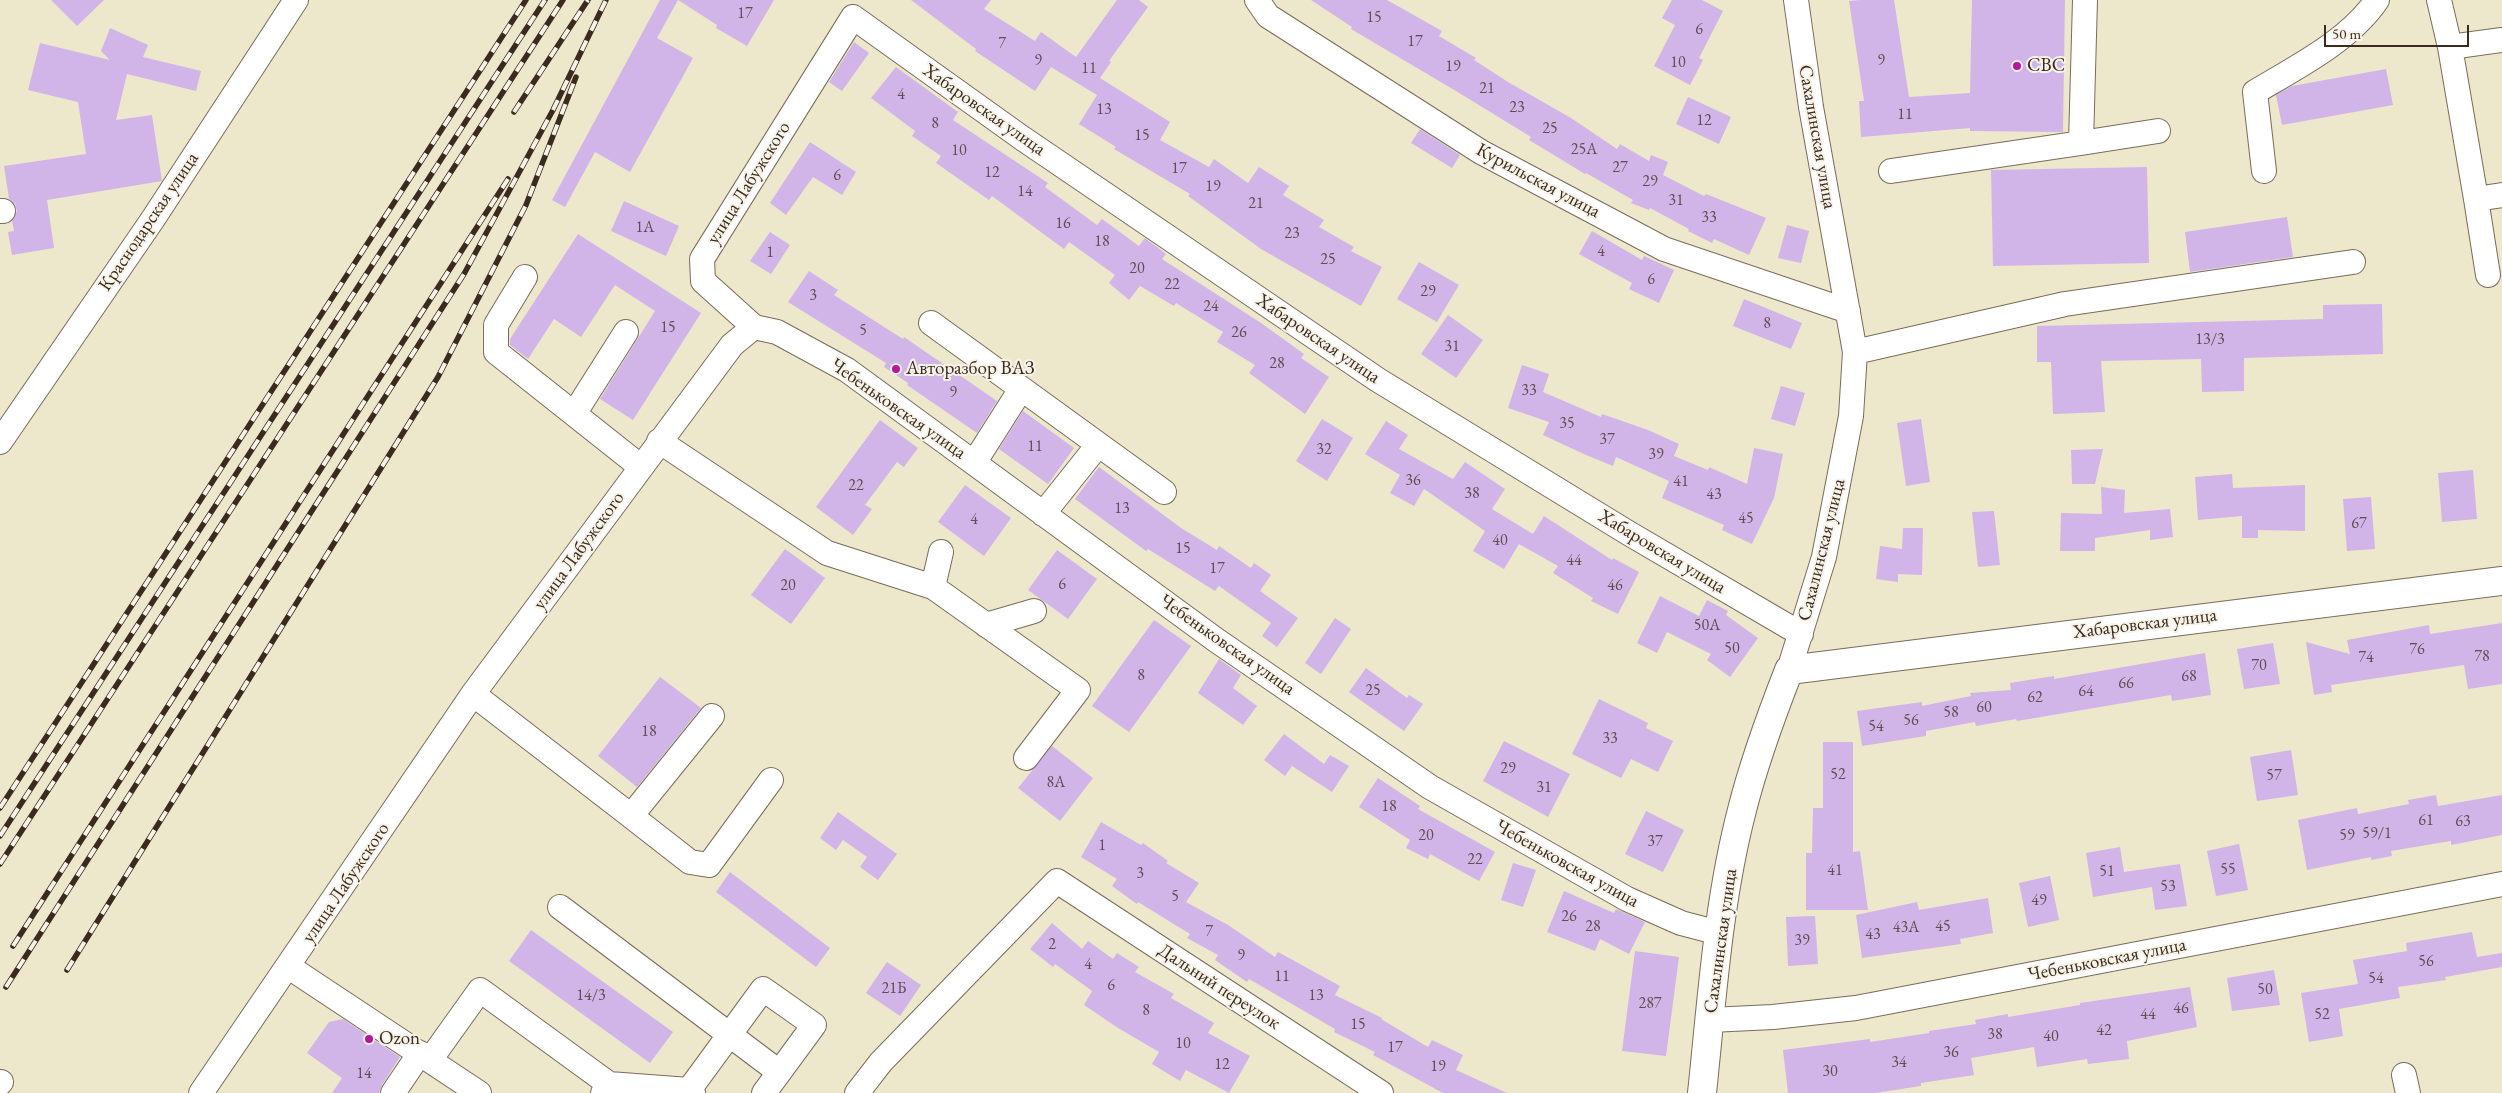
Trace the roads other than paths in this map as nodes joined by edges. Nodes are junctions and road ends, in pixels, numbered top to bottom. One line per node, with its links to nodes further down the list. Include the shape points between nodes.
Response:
1 (296, 0): 27 (street, Краснодарская улица)
2 (1257, 0): 19 (street, Курильская улица, via 1268,16 1481,152 1664,249)
3 (1796, 0): 19 (street, Сахалинская улица, via 1811,107)
4 (2085, 0): 11 (street)
5 (2377, 0): 13 (street, via 2366,17 2314,56 2255,92)
6 (2439, 0): 9 (street)
7 (853, 9): 21 (street, улица Лабужского, via 702,259 703,281); 38 (street, Хабаровская улица, via 1030,143 1378,380)
8 (2502, 40): 9 (street)
9 (2450, 47): 15 (street)
10 (2158, 131): 11 (street)
11 (2081, 143): 12 (street)
12 (1891, 170)
13 (2264, 171)
14 (2502, 195): 15 (street)
15 (2476, 199): 17 (street)
16 (2353, 262): 23 (street, via 2065,304)
17 (2488, 275)
18 (525, 277): 25 (street, via 496,325 496,352)
19 (1848, 311): 23 (street, Сахалинская улица)
20 (931, 323): 24 (street)
21 (754, 327): 26 (street, улица Лабужского, via 732,346); 29 (street, Чебеньковская улица, via 777,332 847,370)
22 (626, 332): 25 (street)
23 (1856, 352): 38 (street, Сахалинская улица, via 1844,460 1824,557)
24 (1021, 389): 28 (street); 29 (street)
25 (574, 414): 30 (street)
26 (659, 441): 30 (street, улица Лабужского); 35 (street, via 827,554)
27 (0, 442)
28 (1098, 445): 31 (street); 32 (street)
29 (974, 462): 32 (street, Чебеньковская улица)
30 (640, 467): 40 (street, улица Лабужского)
31 (1164, 492)
32 (1043, 514): 47 (street, Чебеньковская улица, via 1216,640 1430,787 1627,899 1680,923)
33 (941, 552): 35 (street)
34 (2502, 581): 39 (main road, Хабаровская улица)
35 (933, 587): 37 (street)
36 (1034, 610): 37 (street)
37 (986, 625): 42 (street, via 1078,690)
38 (1801, 634): 39 (street, Сахалинская улица)
39 (1789, 670): 47 (main road, Сахалинская улица, via 1761,742 1741,812)
40 (473, 694): 44 (street); 48 (street, улица Лабужского)
41 (712, 716): 44 (street)
42 (1026, 758)
43 (771, 780): 44 (street, via 708,864 690,862)
44 (631, 816)
45 (2502, 884): 49 (street, Чебеньковская улица, via 1856,1008)
46 (560, 907): 50 (street)
47 (1718, 933): 49 (main road, Сахалинская улица)
48 (289, 967): 51 (street); 55 (street, улица Лабужского)
49 (1710, 1020): 61 (main road, Сахалинская улица)
50 (730, 1034): 52 (street); 52 (street, via 763,989 814,1025); 54 (street)
51 (425, 1057): 53 (street, via 480,990); 56 (street); 57 (street)
52 (780, 1072): 58 (street)
53 (606, 1088): 54 (street)
54 (691, 1092)
55 (201, 1093)
56 (393, 1093)
57 (479, 1093)
58 (764, 1093)
59 (856, 1093): 60 (street, Дальний переулок, via 881,1062 1057,881)
60 (1381, 1093)
61 (1702, 1093)

